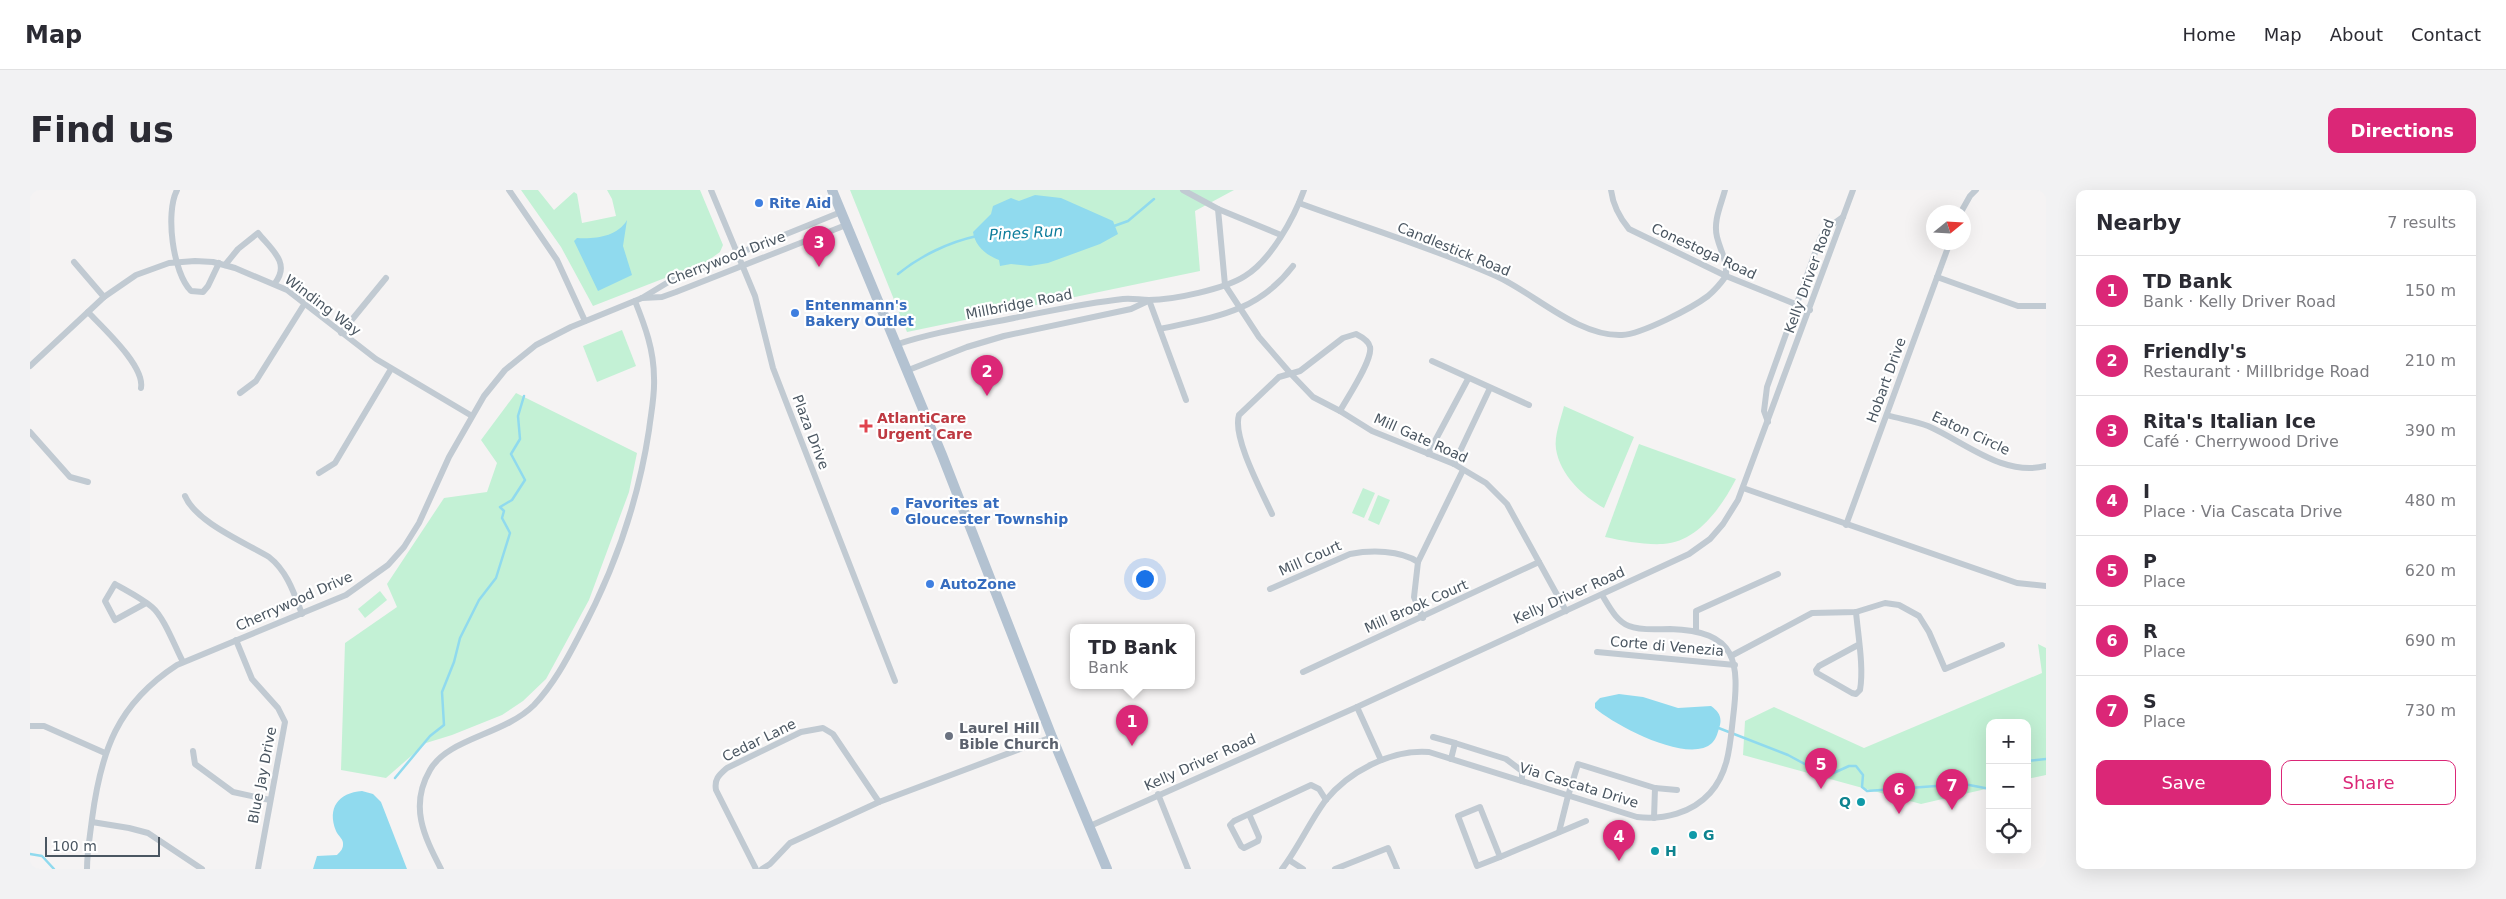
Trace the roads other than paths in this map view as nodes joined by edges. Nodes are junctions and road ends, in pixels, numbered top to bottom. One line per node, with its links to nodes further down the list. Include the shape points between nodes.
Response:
1 (177, 190): 21 (street, via 170,214)
2 (509, 190): 40 (street, via 557,260)
3 (711, 190): 19 (street, Plaza Drive)
4 (832, 190): 14 (main road)
5 (1183, 190): 13 (street)
6 (1304, 190): 11 (street, Millbridge Road)
7 (1611, 190): 25 (street, Conestoga Road, via 1613,204 1629,229)
8 (1726, 190): 25 (street, via 1716,223 1717,237 1726,261)
9 (1853, 190): 15 (street, Kelly Driver Road)
10 (1976, 190): 12 (street)
11 (1299, 203): 17 (street, Millbridge Road); 25 (street, Candlestick Road, via 1497,276 1573,321 1601,333 1623,335 1644,329 1695,305 1710,295)
12 (1965, 205)
13 (1218, 209): 17 (street); 29 (street)
14 (841, 212): 16 (main road); 19 (street, Cherrywood Drive)
15 (1843, 217): 35 (street, via 1825,230 1820,238); 38 (street, Kelly Driver Road)
16 (846, 225): 23 (street, Cherrywood Drive); 43 (main road)
17 (1280, 235): 29 (street, Millbridge Road, via 1253,270)
18 (1947, 250): 26 (street, Hobart Drive)
19 (737, 254): 23 (street, Plaza Drive); 31 (street, Cherrywood Drive, via 665,284)
20 (74, 262): 30 (street)
21 (177, 262): 22 (street, Winding Way); 22 (street, via 184,282 197,293 203,292); 30 (street, Winding Way, via 143,271)
22 (222, 264): 28 (street, Winding Way); 28 (street, via 258,233 282,266)
23 (742, 266): 31 (street, Cherrywood Drive, via 670,294); 90 (street, Plaza Drive, via 757,305 780,387)
24 (1294, 266): 37 (street, via 1276,287)
25 (1726, 276): 35 (street, Conestoga Road)
26 (1937, 277): 36 (street, via 2018,306); 56 (street, Hobart Drive)
27 (386, 278): 42 (street)
28 (275, 283): 34 (street, Winding Way)
29 (1225, 285): 32 (street, Millbridge Road); 37 (street, Mill Gate Road)
30 (104, 297): 39 (street, Winding Way)
31 (642, 298): 33 (street, Cherrywood Drive)
32 (1149, 300): 41 (street); 43 (street, Millbridge Road, via 1124,298 1082,305 941,332); 47 (street, Millbridge Road, via 1130,309 1004,336)
33 (635, 301): 40 (street, Cherrywood Drive); 120 (street, via 649,339 654,388 641,475 623,538 591,615 546,691 515,720 451,749 431,768 420,794 419,813 423,831)
34 (305, 303): 42 (street, Winding Way); 52 (street, via 256,381)
35 (1797, 305): 38 (street, Conestoga Road); 58 (street, via 1767,387 1764,411)
36 (2046, 306)
37 (1241, 309): 41 (street); 48 (street, Mill Gate Road, via 1259,337)
38 (1810, 310): 58 (street, Kelly Driver Road)
39 (88, 312): 45 (street, Winding Way); 50 (street, via 136,366 142,377)
40 (585, 321): 57 (street, Cherrywood Drive, via 551,336 523,354 494,382)
41 (1160, 329): 53 (street)
42 (341, 333): 46 (street, Winding Way)
43 (896, 345): 47 (main road)
44 (1432, 361): 49 (street)
45 (30, 366)
46 (391, 369): 57 (street, Winding Way); 64 (street, via 338,457)
47 (906, 371): 94 (main road)
48 (1291, 374): 55 (street, Mill Gate Road, via 1313,397); 55 (street, via 1300,371 1350,334 1366,340 1371,350 1366,364); 68 (street, via 1279,377 1264,390 1239,415 1237,422)
49 (1468, 379): 51 (street); 60 (street)
50 (141, 388)
51 (1490, 388): 54 (street); 61 (street)
52 (240, 393)
53 (1186, 400)
54 (1529, 406)
55 (1340, 411): 60 (street, Mill Gate Road, via 1372,431)
56 (1887, 415): 62 (street, Eaton Circle, via 1926,426 1997,462 2035,468); 69 (street, Hobart Drive)
57 (472, 416): 79 (street, Cherrywood Drive, via 449,457 419,524 399,553 359,587)
58 (1768, 422): 66 (street, Kelly Driver Road)
59 (30, 432): 65 (street, via 70,477)
60 (1428, 454): 61 (street, Mill Gate Road)
61 (1454, 464): 63 (street, Mill Gate Road)
62 (2046, 466)
63 (1463, 470): 70 (street); 71 (street, Mill Gate Road, via 1486,483 1507,504)
64 (319, 473)
65 (88, 482)
66 (1743, 488): 69 (street); 75 (street, Kelly Driver Road, via 1723,524 1710,539 1689,554)
67 (184, 496): 79 (street, via 198,515 278,565 287,577)
68 (1272, 514)
69 (1846, 526): 73 (street, via 2017,583)
70 (1418, 562): 74 (street, Mill Court, via 1407,554 1356,552); 80 (street, via 1414,597)
71 (1539, 562): 77 (street, Mill Gate Road); 80 (street, Mill Brook Court)
72 (1778, 574): 81 (street, via 1696,611)
73 (2046, 586)
74 (1270, 589)
75 (1602, 595): 77 (street, Kelly Driver Road); 81 (street, Via Cascata Drive, via 1628,626)
76 (146, 603): 76 (street, via 115,584 105,601 115,620); 87 (street, via 159,616)
77 (1566, 611): 91 (street, Kelly Driver Road)
78 (1856, 612): 83 (street); 84 (street, via 1885,602 1913,611 1924,623 1945,669); 86 (street, via 1812,613)
79 (302, 614): 82 (street, Cherrywood Drive)
80 (1423, 618): 89 (street, Mill Brook Court)
81 (1696, 631): 86 (street, Via Cascata Drive, via 1718,641)
82 (236, 640): 87 (street, Cherrywood Drive); 106 (street, Blue Jay Drive, via 252,679 278,708 285,722)
83 (1858, 645): 83 (street, via 1859,692 1849,692 1817,673 1819,666)
84 (2002, 645)
85 (1597, 652): 88 (street, Corte di Venezia)
86 (1731, 656): 88 (street, Via Cascata Drive)
87 (183, 662): 98 (street, Cherrywood Drive, via 141,694 118,724)
88 (1735, 665): 110 (street, Via Cascata Drive, via 1738,683 1723,773 1708,796 1696,805)
89 (1304, 672)
90 (895, 681)
91 (1357, 707): 99 (street); 104 (street, Kelly Driver Road)
92 (31, 726): 93 (street); 98 (street, via 44,726)
93 (30, 734)
94 (1052, 737): 108 (street); 113 (main road)
95 (1433, 737): 96 (street)
96 (1455, 742): 100 (street); 101 (street, via 1506,759 1522,771)
97 (193, 751): 106 (street, via 195,764 229,790)
98 (105, 752): 112 (street, Cherrywood Drive)
99 (1381, 760): 100 (street, Via Cascata Drive, via 1422,752); 107 (street, Via Cascata Drive, via 1347,779)
100 (1451, 760): 101 (street, Via Cascata Drive)
101 (1522, 781): 105 (street, Via Cascata Drive)
102 (1655, 788): 103 (street); 105 (street, via 1578,764); 110 (street)
103 (1677, 790)
104 (1158, 794): 113 (street, Kelly Driver Road); 124 (street)
105 (1568, 796): 110 (street, Via Cascata Drive, via 1628,815); 114 (street)
106 (270, 800): 119 (street, Blue Jay Drive)
107 (1326, 800): 109 (street, via 1311,785); 116 (street, Via Cascata Drive)
108 (879, 802): 121 (street, Cedar Lane, via 832,734 823,728 801,732 726,768 718,776 716,790); 122 (street, via 790,843)
109 (1249, 814): 109 (street, via 1230,825 1244,848 1258,841 1259,836)
110 (1654, 818)
111 (1586, 821): 114 (street)
112 (92, 822): 117 (street, Cherrywood Drive); 118 (street, via 148,833)
113 (1090, 826): 123 (main road)
114 (1560, 832): 115 (street)
115 (1500, 857): 115 (street, via 1477,866 1458,816 1480,807)
116 (1289, 860): 125 (street, Via Cascata Drive); 126 (street)
117 (87, 869)
118 (202, 869)
119 (258, 869)
120 (441, 869)
121 (756, 869)
122 (762, 869)
123 (1107, 869)
124 (1188, 869)
125 (1282, 869)
126 (1304, 869)
127 (1335, 869): 128 (street, via 1388,848)
128 (1397, 869)

